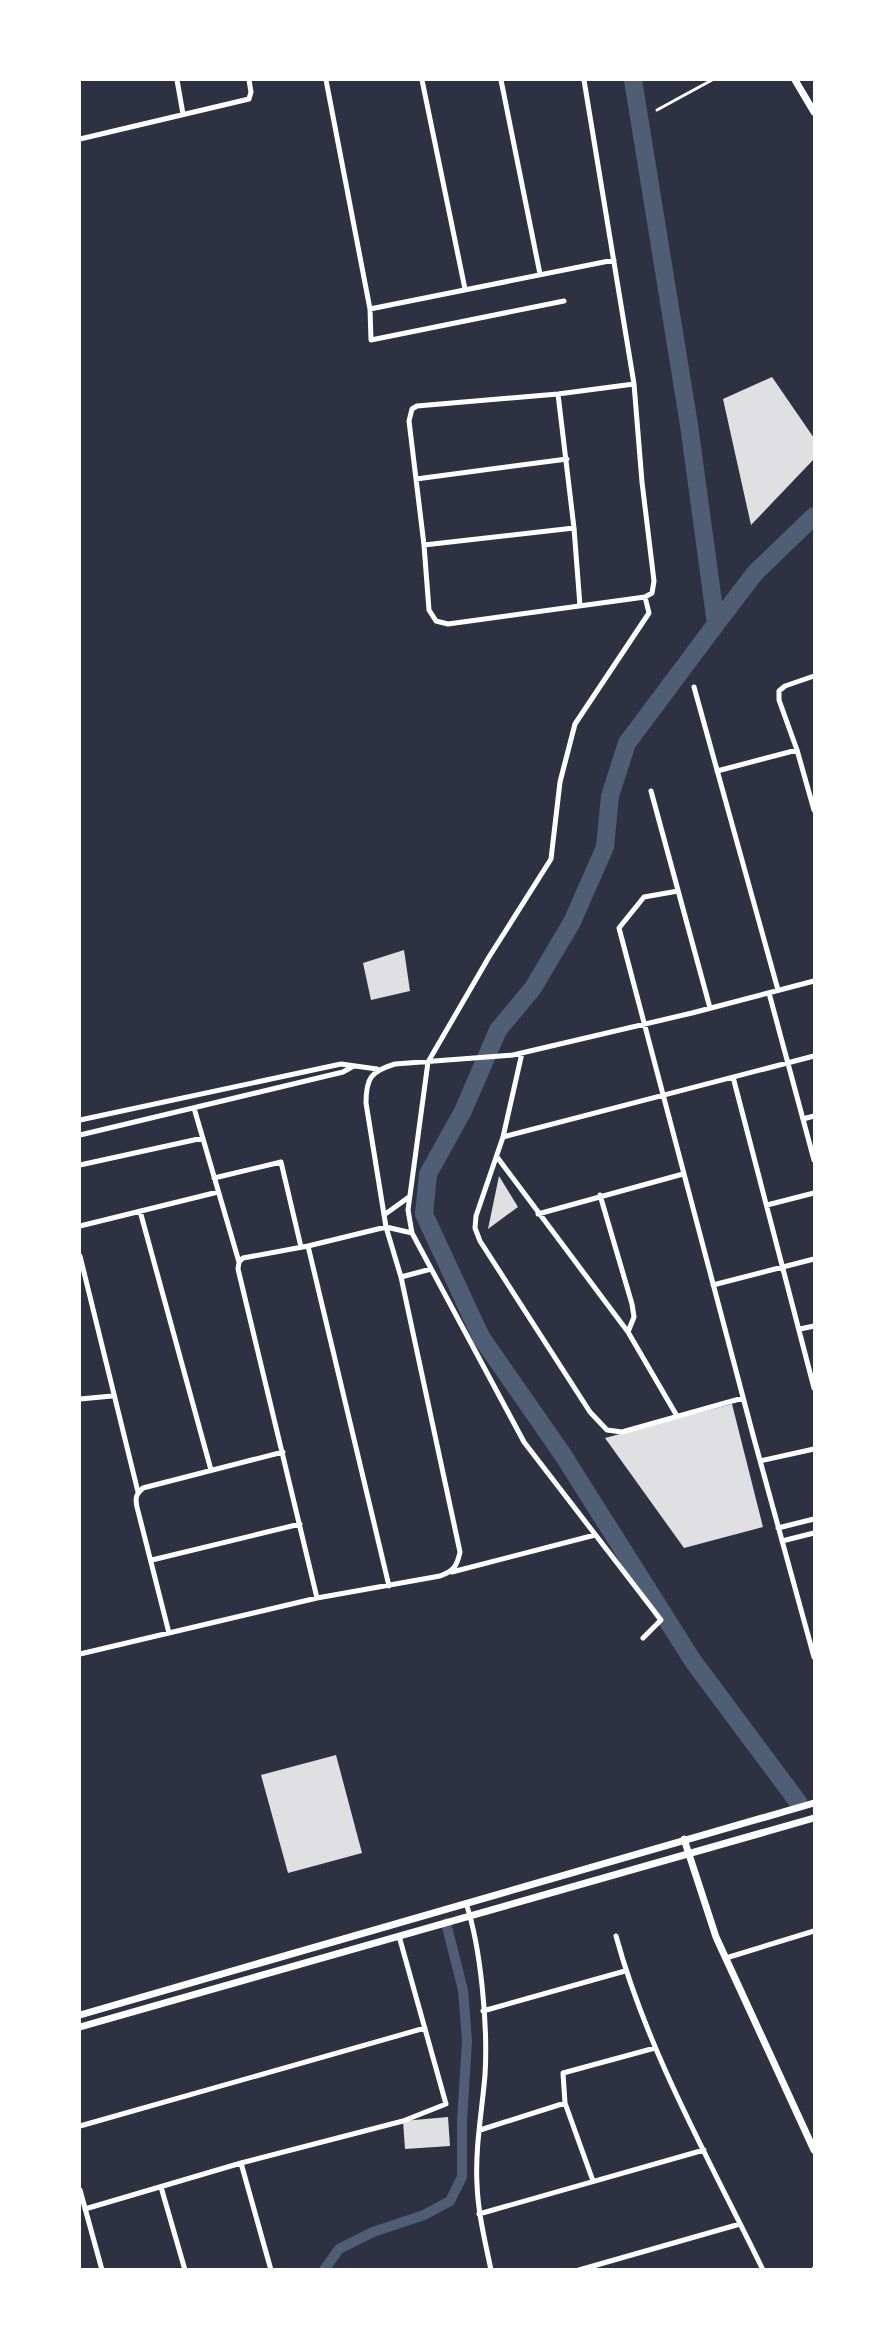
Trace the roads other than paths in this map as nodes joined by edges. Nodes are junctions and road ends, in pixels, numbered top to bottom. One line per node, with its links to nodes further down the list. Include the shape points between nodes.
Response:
1 (177, 80): 11 (street)
2 (249, 80): 11 (street, via 249,99)
3 (326, 80): 17 (street)
4 (422, 80): 15 (street)
5 (501, 80): 14 (street)
6 (584, 80): 13 (street)
7 (712, 80): 9 (lane)
8 (795, 80): 10 (street)
9 (657, 110)
10 (814, 112)
11 (183, 114): 12 (street)
12 (80, 139)
13 (614, 260): 14 (street); 18 (street)
14 (540, 274): 15 (street)
15 (465, 290): 17 (street)
16 (564, 301): 17 (street, via 371,340)
17 (370, 309)
18 (634, 384): 19 (street); 24 (street, via 654,581 652,593)
19 (558, 394): 20 (street); 21 (street, via 417,406 409,421)
20 (567, 459): 21 (street); 22 (street)
21 (416, 479): 23 (street)
22 (574, 528): 23 (street); 25 (street)
23 (424, 545): 25 (street, via 429,610 436,621 448,624)
24 (645, 597): 25 (street); 40 (street, via 649,613 575,724 560,782 551,859)
25 (580, 606)
26 (814, 676): 28 (street, via 779,690)
27 (694, 687): 29 (street)
28 (797, 750): 29 (street); 31 (street)
29 (717, 771): 34 (street)
30 (651, 791): 32 (street)
31 (814, 810)
32 (678, 891): 36 (street); 37 (street, via 644,897 619,928)
33 (814, 981): 34 (street)
34 (778, 990): 35 (street)
35 (769, 993): 36 (street); 41 (street)
36 (710, 1008): 37 (street)
37 (643, 1024): 38 (street); 45 (street)
38 (522, 1053): 40 (street); 51 (street)
39 (814, 1056): 41 (street)
40 (428, 1062): 43 (street); 61 (street)
41 (788, 1063): 44 (street); 48 (street)
42 (352, 1067): 43 (street); 46 (street); 49 (street, via 341,1064)
43 (377, 1069): 65 (street, via 366,1085 366,1103)
44 (733, 1077): 45 (street); 62 (street)
45 (662, 1096): 51 (street); 56 (street)
46 (194, 1108): 50 (street); 52 (street)
47 (814, 1116): 48 (street)
48 (803, 1119): 54 (street)
49 (80, 1120)
50 (80, 1135)
51 (503, 1137): 53 (street)
52 (203, 1138): 55 (street); 57 (street)
53 (497, 1157): 64 (street); 85 (street, via 476,1216 480,1241 590,1412 607,1430 622,1432)
54 (814, 1160)
55 (80, 1165)
56 (683, 1174): 60 (street); 77 (street)
57 (214, 1178): 58 (street); 70 (street, via 281,1162)
58 (218, 1192): 63 (street); 73 (street)
59 (814, 1193): 62 (street)
60 (600, 1195): 64 (street); 80 (street, via 632,1304)
61 (409, 1197): 65 (street); 68 (street)
62 (767, 1205): 74 (street)
63 (140, 1211): 66 (street); 89 (street)
64 (538, 1214): 80 (street)
65 (384, 1215): 67 (street)
66 (80, 1226)
67 (386, 1227): 68 (street); 69 (street); 76 (street)
68 (412, 1233): 75 (street)
69 (308, 1246): 70 (street); 99 (street)
70 (301, 1247): 73 (street)
71 (80, 1256): 82 (street)
72 (814, 1259): 74 (street)
73 (239, 1262): 87 (street)
74 (784, 1267): 77 (street); 79 (street)
75 (431, 1269): 76 (street); 95 (street, via 524,1442)
76 (401, 1278): 98 (street, via 460,1552)
77 (713, 1285): 83 (street)
78 (814, 1326): 79 (street)
79 (800, 1329): 81 (street)
80 (628, 1332): 85 (street)
81 (814, 1388)
82 (112, 1396): 84 (street); 90 (street)
83 (743, 1398): 85 (street); 88 (street)
84 (80, 1399)
85 (677, 1416)
86 (814, 1449): 88 (street)
87 (283, 1452): 89 (street); 92 (street)
88 (760, 1461): 93 (street)
89 (211, 1470): 90 (street)
90 (138, 1492): 97 (street, via 135,1499)
91 (814, 1519): 93 (street)
92 (300, 1524): 97 (street); 100 (street)
93 (778, 1527): 96 (street)
94 (814, 1533): 96 (street)
95 (595, 1535): 98 (street); 102 (street, via 661,1620)
96 (782, 1541): 104 (street)
97 (152, 1560): 101 (street)
98 (452, 1572): 99 (street)
99 (389, 1587): 100 (street)
100 (317, 1598): 101 (street)
101 (169, 1633): 103 (street)
102 (643, 1638)
103 (80, 1654)
104 (814, 1658)
105 (814, 1803): 107 (street)
106 (814, 1818): 108 (street)
107 (684, 1839): 108 (street); 109 (street)
108 (688, 1854): 110 (street); 114 (street)
109 (466, 1902): 110 (street); 117 (street)
110 (470, 1916): 112 (street); 116 (street)
111 (814, 1931): 114 (street)
112 (399, 1936): 118 (street); 119 (street)
113 (616, 1936): 115 (street)
114 (726, 1958): 125 (street)
115 (625, 1971): 116 (street); 120 (street)
116 (483, 2011): 123 (street, via 485,2071)
117 (80, 2015)
118 (80, 2027)
119 (425, 2028): 122 (street); 126 (street, via 446,2104 403,2121)
120 (655, 2048): 121 (street, via 563,2073); 124 (street)
121 (564, 2103): 123 (street); 127 (street)
122 (80, 2126)
123 (480, 2130): 131 (street)
124 (704, 2150): 127 (street); 132 (street)
125 (814, 2150)
126 (241, 2163): 128 (street); 135 (street)
127 (592, 2181): 131 (street)
128 (161, 2187): 130 (street); 134 (street)
129 (80, 2190): 130 (street)
130 (85, 2209): 133 (street)
131 (479, 2214): 136 (street)
132 (740, 2224): 137 (street); 138 (street)
133 (102, 2270)
134 (185, 2270)
135 (271, 2270)
136 (491, 2270)
137 (579, 2270)
138 (763, 2270)

